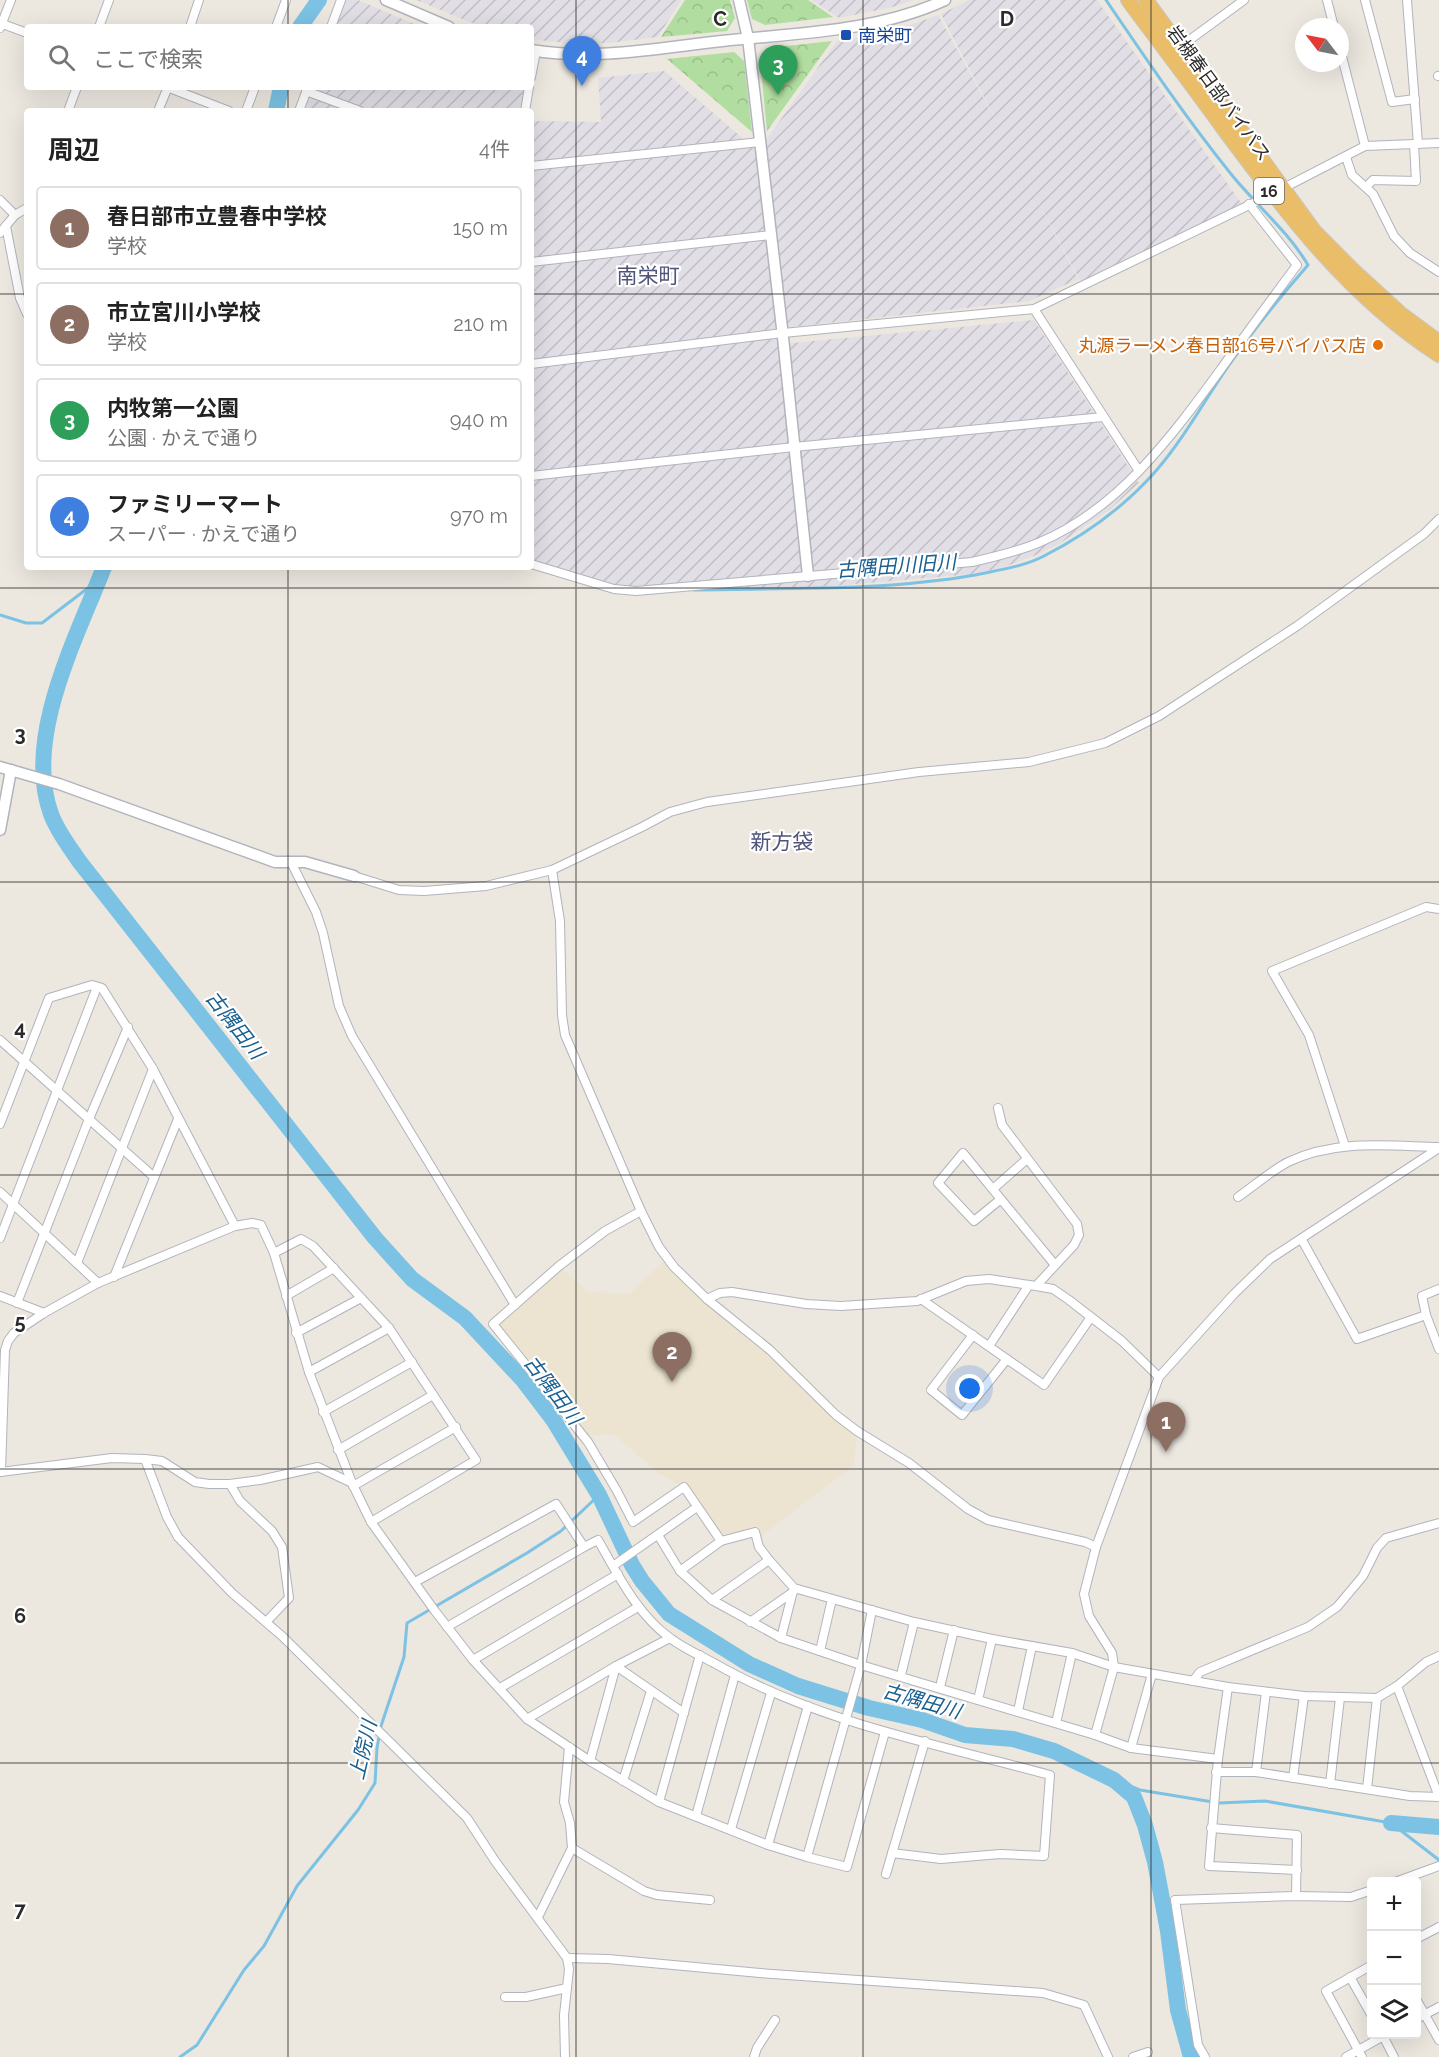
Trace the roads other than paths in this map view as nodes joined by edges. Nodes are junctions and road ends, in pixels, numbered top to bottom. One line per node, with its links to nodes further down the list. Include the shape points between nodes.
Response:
1 (10, 0): 16 (street)
2 (109, 0): 17 (street)
3 (200, 0): 18 (street)
4 (286, 0): 19 (street)
5 (341, 0): 20 (street)
6 (386, 0): 21 (street)
7 (739, 0): 23 (street)
8 (945, 0): 23 (street, via 867,24)
9 (1128, 0): 49 (highway, 岩槻春日部バイパス / 16)
10 (1146, 0): 24 (highway, 岩槻春日部バイパス / 16)
11 (1244, 0): 24 (street)
12 (1327, 0): 15 (street)
13 (1365, 0): 34 (street, via 1392,102)
14 (1407, 0): 34 (street)
15 (1332, 18)
16 (1, 24): 22 (street)
17 (100, 24)
18 (191, 24)
19 (277, 24)
20 (331, 24)
21 (442, 24)
22 (24, 32)
23 (748, 38): 25 (street, via 606,54); 42 (street)
24 (1180, 47): 49 (highway, 岩槻春日部バイパス / 16)
25 (534, 51)
26 (1346, 72): 45 (street)
27 (76, 90): 35 (street)
28 (166, 90): 36 (street)
29 (175, 90): 37 (street)
30 (254, 90): 38 (street)
31 (307, 90): 39 (street)
32 (309, 90): 40 (street)
33 (528, 90): 41 (street)
34 (1414, 99): 44 (street)
35 (69, 108)
36 (159, 108)
37 (221, 108)
38 (247, 108)
39 (299, 108)
40 (353, 108)
41 (526, 108)
42 (760, 142): 47 (street); 56 (street)
43 (1439, 143): 44 (street)
44 (1416, 144): 45 (street); 48 (street, via 1416,181 1373,180)
45 (1365, 146): 46 (street)
46 (1346, 157): 48 (street, via 1352,175); 49 (street)
47 (534, 166)
48 (1366, 188): 58 (street, via 1373,194 1394,236 1410,254)
49 (1277, 191): 51 (street); 62 (highway, 岩槻春日部バイパス / 16, via 1355,272); 63 (highway, 岩槻春日部バイパス / 16, via 1317,249 1389,318)
50 (0, 200): 53 (street)
51 (1249, 204): 60 (street); 67 (street, via 1297,265 1184,420)
52 (24, 210): 53 (street)
53 (15, 215): 54 (street)
54 (6, 225): 55 (street); 59 (street)
55 (0, 233)
56 (771, 235): 57 (street); 61 (street)
57 (534, 262)
58 (1439, 272)
59 (24, 307)
60 (1034, 309): 61 (street); 65 (street)
61 (783, 333): 64 (street); 66 (street)
62 (1439, 342)
63 (1439, 355)
64 (534, 364)
65 (1103, 417): 66 (street); 67 (street)
66 (794, 447): 68 (street); 71 (street)
67 (1139, 471): 71 (street, via 1080,519 1039,543 1003,556)
68 (534, 476)
69 (1439, 519): 75 (street, via 1297,626 1159,716 1105,743 1029,762 919,772 707,802 670,812)
70 (534, 565): 71 (street, via 614,589 636,591)
71 (808, 576)
72 (5, 768): 73 (street); 74 (street, via 275,862)
73 (0, 830)
74 (291, 862): 76 (street, via 305,862); 117 (street, via 316,912 339,1006 352,1036)
75 (552, 870): 76 (street, via 486,886 424,891 399,890); 98 (street, via 560,921 565,1035)
76 (354, 876)
77 (1439, 909): 88 (street, via 1426,907 1272,971 1309,1035)
78 (97, 987): 79 (street, via 102,988); 81 (street, via 92,985 49,998); 83 (street)
79 (128, 1027): 82 (street); 85 (street)
80 (0, 1040): 81 (street)
81 (24, 1061): 83 (street); 87 (street)
82 (153, 1069): 86 (street); 89 (street)
83 (56, 1090): 85 (street); 97 (street)
84 (998, 1108): 91 (street, via 1002,1125)
85 (89, 1119): 89 (street); 100 (street)
86 (178, 1119): 92 (street); 99 (street)
87 (0, 1124)
88 (1345, 1146): 90 (street); 95 (street, via 1287,1163)
89 (121, 1148): 92 (street); 104 (street)
90 (1439, 1148): 102 (street)
91 (1027, 1159): 93 (street); 105 (street, via 1077,1224 1080,1235)
92 (154, 1177): 107 (street)
93 (993, 1189): 96 (street); 96 (street, via 963,1153 938,1183 974,1221)
94 (0, 1192): 97 (street)
95 (1239, 1197)
96 (1002, 1199): 105 (street)
97 (13, 1204): 100 (street); 101 (street)
98 (641, 1212): 114 (street, via 674,1267); 117 (street, via 605,1231)
99 (235, 1226): 103 (street, via 261,1225); 107 (street)
100 (45, 1234): 104 (street); 116 (street)
101 (0, 1238)
102 (1302, 1240): 119 (street, via 1357,1339); 129 (street, via 1270,1259)
103 (274, 1253): 106 (street, via 301,1239); 112 (street)
104 (77, 1263): 108 (street)
105 (1055, 1265): 109 (street)
106 (334, 1268): 112 (street); 113 (street)
107 (114, 1277): 108 (street)
108 (98, 1283): 118 (street)
109 (1032, 1285): 115 (street, via 989,1279 966,1281); 120 (street, via 1053,1289); 124 (street)
110 (1439, 1290): 119 (street, via 1422,1296)
111 (0, 1296): 116 (street)
112 (286, 1296): 122 (street)
113 (361, 1298): 121 (street); 122 (street)
114 (707, 1299): 115 (street, via 732,1292 841,1306); 144 (street, via 770,1350 836,1415 909,1463 968,1509 988,1520)
115 (921, 1299): 123 (street)
116 (16, 1303): 118 (street)
117 (515, 1305): 138 (street, via 493,1324 588,1442 633,1522 684,1487)
118 (44, 1313): 135 (street, via 14,1333 5,1350)
119 (1426, 1315): 125 (street)
120 (1091, 1317): 126 (street, via 1044,1385); 129 (street)
121 (389, 1328): 127 (street); 128 (street)
122 (296, 1333): 128 (street)
123 (973, 1335): 124 (street); 126 (street, via 931,1390 962,1414)
124 (989, 1346): 126 (street)
125 (1439, 1349)
126 (1007, 1359)
127 (412, 1362): 130 (street); 131 (street)
128 (309, 1372): 131 (street)
129 (1159, 1377): 144 (street)
130 (434, 1395): 132 (street); 133 (street)
131 (323, 1412): 133 (street)
132 (456, 1427): 137 (street); 139 (street, via 476,1460)
133 (338, 1450): 137 (street)
134 (145, 1459): 135 (street, via 112,1458); 136 (street, via 162,1461 195,1482); 155 (street, via 178,1537)
135 (0, 1472)
136 (230, 1484): 137 (street, via 318,1467); 155 (street, via 245,1507 272,1531 282,1547 289,1598)
137 (352, 1484): 139 (street)
138 (697, 1507): 141 (street); 142 (street)
139 (371, 1522): 149 (street)
140 (1439, 1523): 175 (street, via 1386,1538 1363,1576 1337,1606 1308,1627 1200,1672)
141 (658, 1535): 146 (street); 147 (street)
142 (721, 1541): 145 (street, via 755,1532); 147 (street)
143 (584, 1546): 146 (street, via 598,1540); 149 (street, via 556,1504); 158 (street)
144 (1096, 1547): 171 (street, via 1084,1594 1089,1616 1112,1653)
145 (769, 1560): 150 (street); 152 (street)
146 (613, 1566): 148 (street)
147 (680, 1571): 152 (street)
148 (618, 1574): 153 (street); 168 (street)
149 (415, 1582): 158 (street)
150 (793, 1590): 151 (street); 156 (street); 161 (street)
151 (832, 1599): 154 (street); 164 (street)
152 (712, 1600): 156 (street)
153 (638, 1607): 160 (street); 179 (street)
154 (872, 1610): 157 (street); 169 (street)
155 (266, 1622): 222 (street, via 467,1818)
156 (750, 1622): 161 (street)
157 (914, 1622): 159 (street); 174 (street)
158 (447, 1627): 168 (street)
159 (954, 1630): 162 (street); 177 (street)
160 (670, 1638): 166 (street); 170 (street)
161 (781, 1638): 164 (street)
162 (992, 1639): 163 (street); 186 (street)
163 (1032, 1646): 165 (street); 188 (street)
164 (820, 1651): 169 (street)
165 (1072, 1653): 171 (street); 192 (street)
166 (700, 1655): 173 (street); 189 (street)
167 (1439, 1656): 176 (street)
168 (473, 1660): 179 (street)
169 (861, 1665): 174 (street); 190 (street)
170 (616, 1666): 180 (street); 191 (street); 199 (street)
171 (1114, 1667): 172 (street); 194 (street)
172 (1152, 1674): 175 (street); 197 (street)
173 (735, 1675): 182 (street); 208 (street)
174 (901, 1676): 177 (street)
175 (1192, 1681): 178 (street)
176 (1397, 1686): 185 (street); 206 (street)
177 (939, 1687): 186 (street)
178 (1228, 1687): 181 (street); 198 (street)
179 (500, 1688): 191 (street)
180 (651, 1691): 189 (street); 203 (street)
181 (1266, 1692): 183 (street); 201 (street)
182 (771, 1693): 187 (street); 210 (street)
183 (1304, 1696): 184 (street); 202 (street)
184 (1340, 1698): 185 (street); 204 (street)
185 (1377, 1698): 205 (street)
186 (978, 1700): 188 (street)
187 (808, 1706): 190 (street); 211 (street)
188 (1017, 1712): 192 (street)
189 (684, 1713): 207 (street)
190 (846, 1717): 193 (street); 214 (street)
191 (527, 1719): 196 (street)
192 (1056, 1723): 194 (street)
193 (885, 1732): 195 (street); 214 (street, via 847,1867)
194 (1095, 1734): 197 (street)
195 (925, 1741): 213 (street); 213 (street, via 1050,1775 1044,1856 1000,1854 941,1859)
196 (569, 1747): 199 (street); 212 (street, via 564,1802)
197 (1131, 1748): 198 (street)
198 (1218, 1759): 200 (street)
199 (590, 1761): 203 (street)
200 (1216, 1772): 201 (street); 209 (street)
201 (1256, 1772): 202 (street)
202 (1293, 1778): 204 (street)
203 (623, 1781): 207 (street)
204 (1330, 1784): 205 (street)
205 (1367, 1789): 206 (street)
206 (1439, 1797)
207 (659, 1802): 208 (street)
208 (696, 1816): 210 (street)
209 (1211, 1828): 216 (street, via 1297,1835); 216 (street, via 1209,1866)
210 (731, 1829): 211 (street)
211 (768, 1845): 214 (street)
212 (572, 1848): 221 (street, via 644,1891); 222 (street)
213 (892, 1853): 217 (street)
214 (807, 1857)
215 (1439, 1866): 218 (street)
216 (1297, 1870): 220 (street)
217 (886, 1874)
218 (1407, 1877)
219 (1367, 1891): 220 (street, via 1351,1897)
220 (1296, 1896): 243 (street, via 1175,1900 1198,2045)
221 (710, 1900)
222 (538, 1917): 225 (street)
223 (1439, 1927): 224 (street)
224 (1421, 1936)
225 (567, 1958): 228 (street); 241 (street, via 1043,1993 1084,2006)
226 (1367, 1967): 227 (street)
227 (1350, 1977): 231 (street); 238 (street, via 1326,1991)
228 (567, 1988): 229 (street, via 526,1997); 239 (street)
229 (505, 1996)
230 (1439, 2007): 232 (street)
231 (1367, 2009)
232 (1421, 2017): 236 (street)
233 (775, 2020): 240 (street)
234 (1379, 2039): 238 (street)
235 (1386, 2039): 245 (street)
236 (1439, 2040)
237 (1148, 2052): 242 (street)
238 (1360, 2054): 244 (street)
239 (565, 2057)
240 (754, 2057)
241 (1108, 2057)
242 (1133, 2057)
243 (1205, 2057)
244 (1346, 2057)
245 (1394, 2057)

